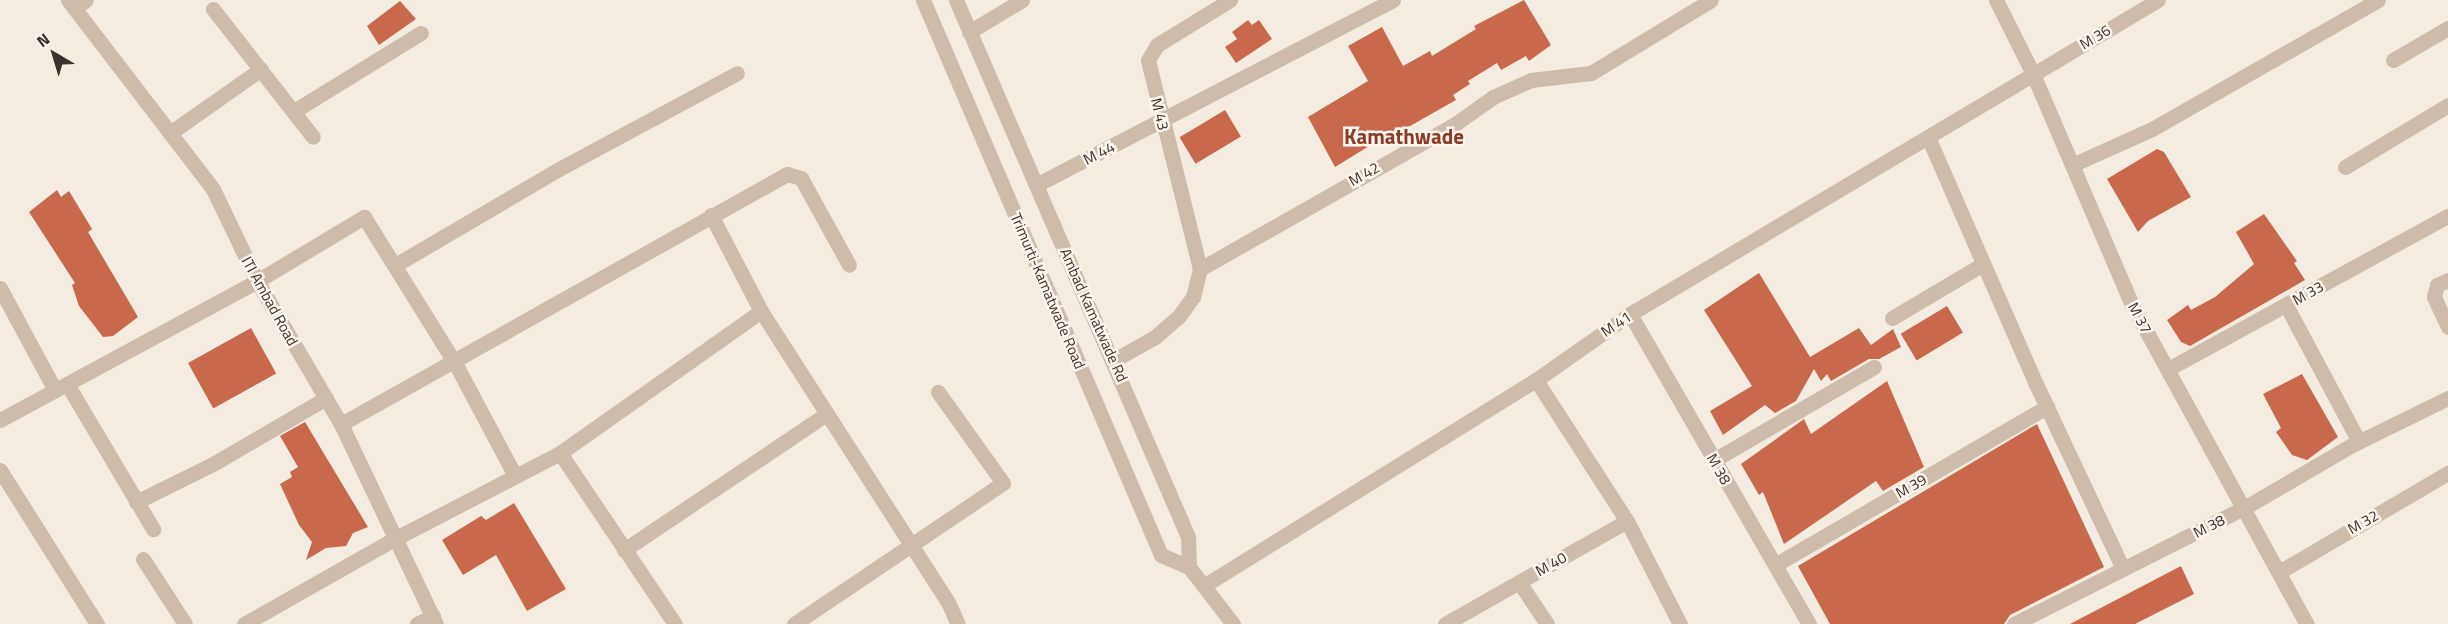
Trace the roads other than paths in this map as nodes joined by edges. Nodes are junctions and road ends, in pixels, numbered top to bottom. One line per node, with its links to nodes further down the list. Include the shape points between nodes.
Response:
1 (923, 0): 70 (street, Trimurti-Kamatwade Road, via 1161,555)
2 (956, 0): 13 (street, Ambad Kamatwade Rd)
3 (1022, 0): 13 (street)
4 (1230, 0): 21 (street, M 43, via 1150,52)
5 (1393, 0): 21 (street, M 44)
6 (1711, 0): 33 (street, M 42, via 1591,73 1531,80 1493,97 1455,124)
7 (1996, 0): 18 (street, M 37)
8 (2158, 0): 18 (street, M 36)
9 (2378, 0): 25 (street, via 2152,129)
10 (76, 2): 22 (street, ITI Ambad Road)
11 (213, 9): 16 (street)
12 (2448, 28): 15 (street)
13 (969, 32): 27 (street, Ambad Kamatwade Rd)
14 (421, 33): 20 (street)
15 (2393, 60)
16 (261, 69): 20 (street); 22 (street)
17 (737, 73): 30 (street, via 559,169)
18 (2033, 74): 24 (street, M 41); 25 (street, M 37)
19 (2448, 105): 26 (street)
20 (294, 111): 23 (street)
21 (1162, 121): 27 (street, M 44); 33 (street, M 43)
22 (170, 133): 35 (street, ITI Ambad Road, via 213,189)
23 (314, 137)
24 (1928, 137): 31 (street); 39 (street, M 41)
25 (2072, 165): 45 (street, M 37, via 2132,304)
26 (2344, 166)
27 (1036, 185): 42 (street, Ambad Kamatwade Rd)
28 (711, 215): 32 (street, via 787,174 796,175); 38 (street); 43 (street)
29 (2448, 216): 37 (street, M 33)
30 (397, 264): 35 (street, via 364,217); 43 (street)
31 (1983, 264): 40 (street); 51 (street)
32 (849, 265)
33 (1200, 269): 42 (street, via 1193,297 1179,316 1155,337)
34 (2448, 280): 41 (street, via 2437,285 2434,297)
35 (257, 281): 47 (street); 49 (street, ITI Ambad Road)
36 (0, 288): 47 (street)
37 (2286, 305): 45 (street, M 33); 55 (street)
38 (761, 311): 52 (street); 56 (street)
39 (1630, 314): 46 (street, M 41); 57 (street, M 38)
40 (1892, 318)
41 (2448, 327)
42 (1114, 360): 70 (street, Ambad Kamatwade Rd, via 1188,537)
43 (455, 363): 54 (street); 60 (street)
44 (1874, 367): 57 (street)
45 (2168, 369): 62 (street, M 37)
46 (1536, 380): 63 (street); 74 (street, M 41)
47 (61, 387): 53 (street); 61 (street)
48 (938, 392): 66 (street, via 1003,483)
49 (326, 398): 54 (street, ITI Ambad Road); 61 (street, via 213,464)
50 (2448, 398): 55 (street, M 38)
51 (2047, 407): 69 (street, M 39); 71 (street)
52 (825, 416): 66 (street); 67 (street)
53 (0, 420)
54 (341, 424): 65 (street, ITI Ambad Road)
55 (2360, 441): 62 (street, M 38)
56 (560, 453): 60 (street); 67 (street)
57 (1714, 460): 69 (street, M 38)
58 (0, 470): 76 (street)
59 (2448, 473): 72 (street, M 32)
60 (515, 476): 65 (street)
61 (136, 502): 64 (street)
62 (2244, 508): 71 (street, M 38); 72 (street, M 37)
63 (1627, 521): 73 (street, M 40); 86 (street)
64 (153, 529)
65 (398, 537): 75 (street, ITI Ambad Road); 78 (street)
66 (911, 545): 81 (street); 82 (street)
67 (624, 550): 80 (street)
68 (143, 559): 77 (street)
69 (1775, 565): 87 (street, M 38)
70 (1189, 567): 74 (street)
71 (2123, 569): 88 (street, M 38)
72 (2279, 572): 89 (street, M 37)
73 (1519, 582): 84 (street); 85 (street, M 40)
74 (1205, 585): 83 (street)
75 (435, 620): 79 (street)
76 (96, 624)
77 (185, 624)
78 (244, 624)
79 (417, 624)
80 (675, 624)
81 (794, 624)
82 (958, 624)
83 (1233, 624)
84 (1445, 624)
85 (1547, 624)
86 (1680, 624)
87 (1809, 624)
88 (2014, 624)
89 (2307, 624)

